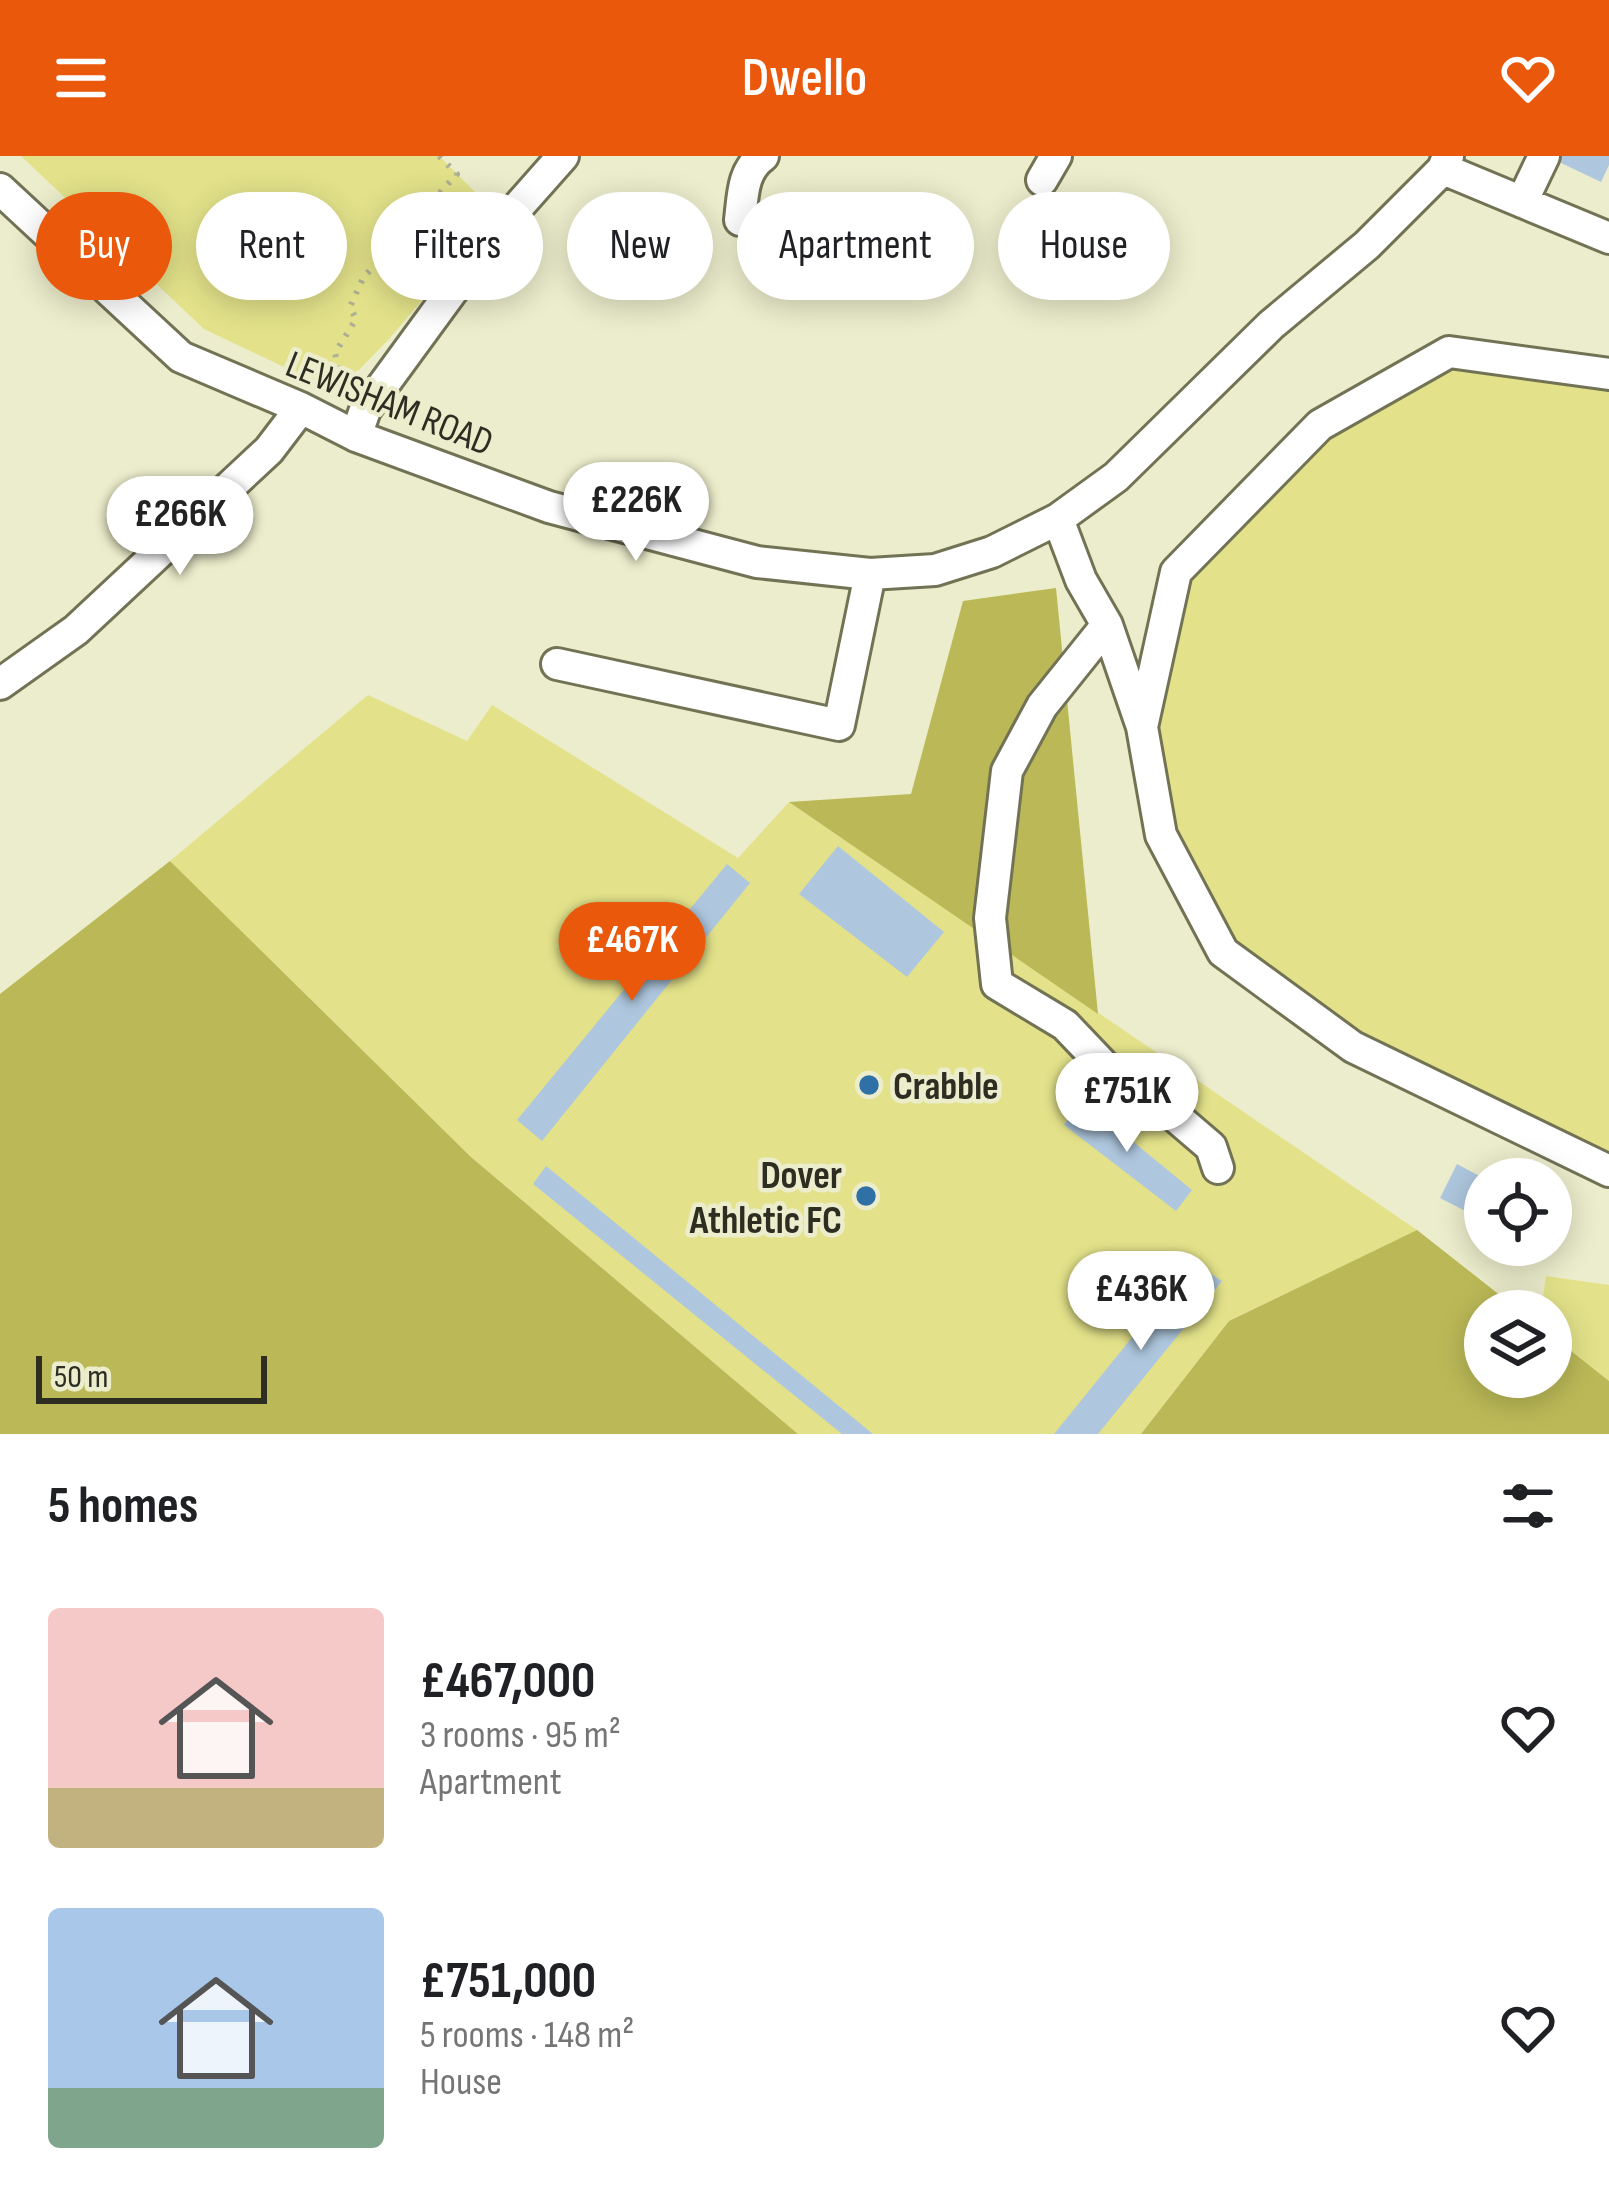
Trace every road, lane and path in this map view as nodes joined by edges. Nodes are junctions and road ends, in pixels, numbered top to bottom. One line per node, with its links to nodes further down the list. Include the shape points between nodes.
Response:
1 (439, 156): 12 (path, via 457,174 363,278 350,307 356,319 335,353)
2 (563, 156): 12 (street, via 493,235 365,410)
3 (1544, 156): 8 (street)
4 (752, 159): 7 (street)
5 (1446, 163): 8 (street); 13 (street, LEWISHAM ROAD, via 1116,477)
6 (0, 189): 11 (street, LEWISHAM ROAD, via 181,357)
7 (743, 192)
8 (1522, 202): 9 (street)
9 (1609, 238)
10 (1609, 374): 18 (street, via 1449,352 1320,425 1177,572)
11 (301, 409): 12 (street, LEWISHAM ROAD); 17 (street, via 269,450 76,630)
12 (356, 436): 14 (street, LEWISHAM ROAD, via 572,513 757,562)
13 (1058, 519): 14 (street, LEWISHAM ROAD, via 935,570); 15 (street)
14 (870, 574): 16 (street, via 838,725)
15 (1107, 625): 18 (street); 19 (street, via 1042,706 1007,771 990,918 997,984 1065,1025 1106,1068 1211,1147)
16 (557, 664)
17 (0, 685)
18 (1142, 728): 20 (street, via 1161,835 1223,952 1353,1048)
19 (1218, 1168)
20 (1609, 1172)

